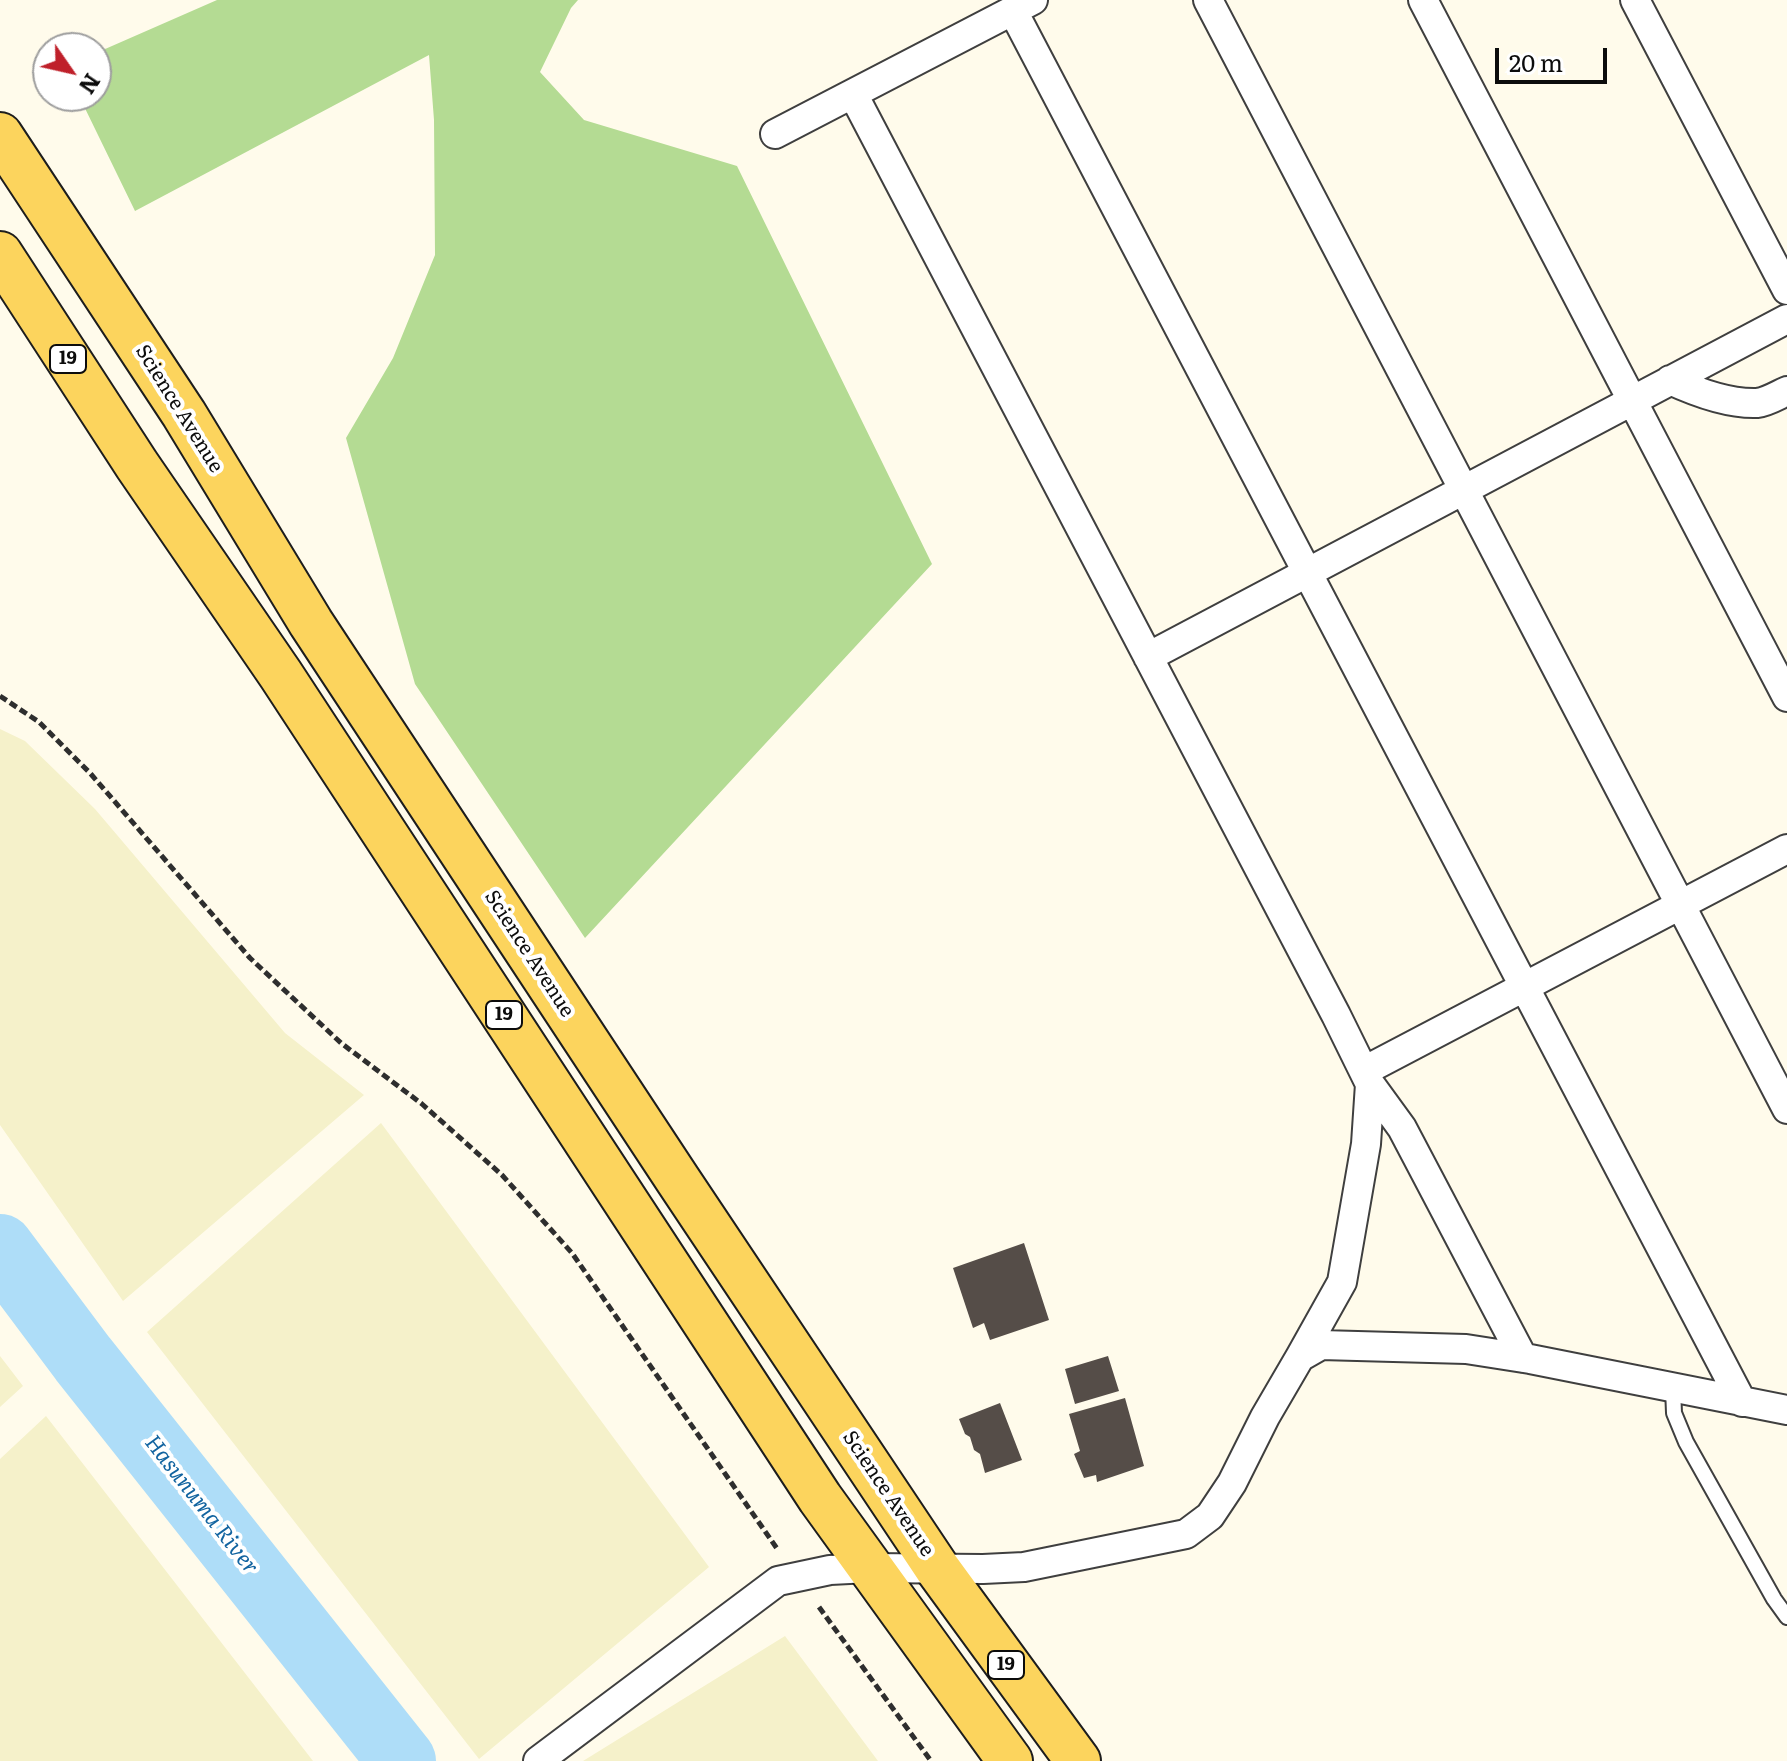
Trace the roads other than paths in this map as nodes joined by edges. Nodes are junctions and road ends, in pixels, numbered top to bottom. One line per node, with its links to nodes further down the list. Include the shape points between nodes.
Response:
1 (1208, 0): 14 (street)
2 (1423, 0): 13 (street)
3 (1635, 0): 9 (street)
4 (1023, 5): 5 (street); 15 (street)
5 (853, 94): 6 (street); 16 (street)
6 (775, 134)
7 (0, 135): 29 (main road, Science Avenue / 19, via 184,414 311,623)
8 (0, 254): 28 (main road, 19)
9 (1785, 278)
10 (1787, 319): 11 (street)
11 (1670, 380): 12 (street, via 1704,395 1760,403); 13 (street)
12 (1787, 391)
13 (1632, 400): 14 (street); 17 (street)
14 (1463, 490): 15 (street); 19 (street)
15 (1308, 572): 16 (street); 20 (street)
16 (1148, 657): 21 (street)
17 (1787, 697)
18 (1787, 849): 19 (street)
19 (1681, 905): 20 (street); 22 (street)
20 (1525, 987): 21 (street); 26 (street)
21 (1367, 1078): 23 (street, via 1366,1144 1342,1282); 24 (street, via 1402,1128)
22 (1787, 1109)
23 (1300, 1357): 24 (street, via 1321,1345 1466,1349); 29 (street, via 1232,1483 1210,1516 1186,1534 1024,1567)
24 (1523, 1358): 25 (street)
25 (1673, 1388): 26 (street); 30 (lane, via 1674,1413 1686,1442)
26 (1742, 1402): 27 (street)
27 (1787, 1410)
28 (869, 1568): 29 (street); 31 (street, via 778,1581); 32 (main road, 19)
29 (937, 1568): 33 (main road, Science Avenue / 19)
30 (1787, 1617)
31 (538, 1761)
32 (1010, 1761)
33 (1078, 1761)

